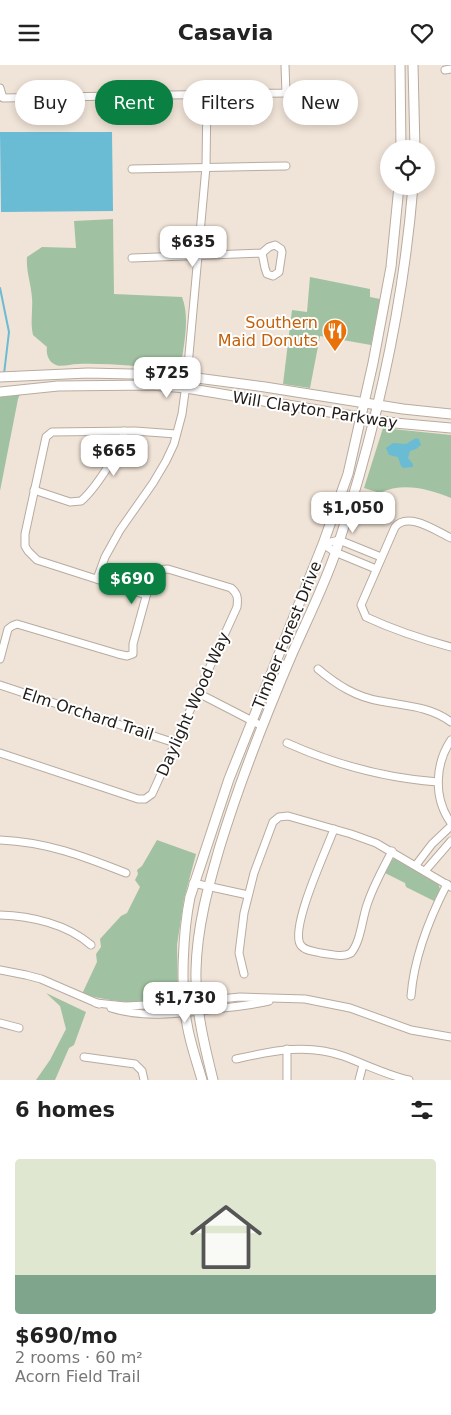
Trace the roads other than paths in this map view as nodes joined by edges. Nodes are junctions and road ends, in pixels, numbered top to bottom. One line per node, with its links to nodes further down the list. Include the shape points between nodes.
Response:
1 (285, 65): 5 (street, via 286,93)
2 (400, 65): 8 (main road)
3 (414, 65): 9 (main road)
4 (0, 88): 6 (street, via 3,99)
5 (273, 93)
6 (183, 96)
7 (207, 125): 13 (street)
8 (401, 136): 9 (main road); 10 (main road)
9 (415, 136): 11 (main road)
10 (401, 140)
11 (415, 140)
12 (286, 166): 13 (street)
13 (206, 167): 14 (street); 18 (street)
14 (132, 169)
15 (398, 195): 26 (main road, Timber Forest Drive, via 391,267)
16 (412, 195): 27 (main road, Timber Forest Drive, via 404,270)
17 (262, 253): 18 (street)
18 (198, 257): 19 (street); 22 (street)
19 (132, 258)
20 (61, 373): 21 (main road, Will Clayton Parkway); 22 (main road, Will Clayton Parkway); 23 (main road)
21 (0, 377)
22 (187, 377): 24 (street); 26 (main road, Will Clayton Parkway)
23 (62, 386): 24 (main road, Will Clayton Parkway); 25 (main road, Will Clayton Parkway)
24 (186, 388): 29 (main road, Will Clayton Parkway); 33 (street)
25 (0, 392)
26 (364, 402): 27 (main road, Will Clayton Parkway); 29 (main road, Timber Forest Drive)
27 (378, 405): 28 (main road, Will Clayton Parkway); 30 (main road, Timber Forest Drive)
28 (451, 414)
29 (361, 417): 30 (main road, Will Clayton Parkway); 37 (main road, Timber Forest Drive, via 348,474)
30 (374, 420): 31 (main road, Will Clayton Parkway); 36 (main road, Timber Forest Drive)
31 (451, 428)
32 (124, 431): 33 (street); 34 (street, via 120,447 109,466 84,499 70,503); 34 (street, via 56,431 48,434)
33 (176, 434): 41 (street, via 166,461 111,545)
34 (34, 490): 41 (street, via 25,534 28,551 44,562)
35 (451, 538): 39 (street, via 428,527 406,521 398,523)
36 (339, 540): 37 (street); 38 (main road, Timber Forest Drive); 39 (street)
37 (323, 544): 38 (street); 48 (main road, Timber Forest Drive)
38 (335, 552): 40 (street); 50 (main road, Timber Forest Drive)
39 (382, 557): 40 (street)
40 (376, 569): 43 (street, via 361,605 366,617)
41 (97, 579): 42 (street)
42 (146, 595): 44 (street, via 133,644 134,655 118,654 24,624 14,624 8,629); 47 (street, Daylight Wood Way, via 154,574 160,569 236,592 237,607)
43 (451, 647)
44 (0, 659)
45 (318, 669): 49 (street, via 353,693 422,708)
46 (0, 685): 52 (street, Elm Orchard Trail)
47 (198, 693): 48 (street); 52 (street, Daylight Wood Way)
48 (253, 721): 50 (street); 64 (main road, Timber Forest Drive)
49 (451, 722)
50 (262, 726): 66 (main road, Timber Forest Drive)
51 (451, 740): 55 (street, via 441,761)
52 (175, 743): 54 (street, Daylight Wood Way, via 152,794 145,799)
53 (287, 743): 55 (street, via 370,773)
54 (0, 753)
55 (438, 782): 56 (street, via 443,808)
56 (451, 824): 61 (street)
57 (334, 829): 60 (street); 60 (street, via 304,909 298,938 308,951 347,955 354,949 370,897); 67 (street, via 288,816 279,817 264,847)
58 (0, 840): 63 (street, via 47,845 74,852)
59 (451, 841): 62 (street)
60 (392, 851): 61 (street)
61 (416, 865): 62 (street)
62 (424, 871): 65 (street)
63 (126, 873)
64 (193, 883): 66 (street); 76 (main road, Timber Forest Drive, via 186,915)
65 (449, 886): 72 (street, via 434,909 424,936)
66 (208, 887): 67 (street); 74 (main road, Timber Forest Drive, via 199,935)
67 (248, 895): 71 (street, via 239,953)
68 (0, 915): 69 (street, via 25,917 58,927)
69 (91, 945)
70 (0, 970): 75 (street, via 41,979)
71 (244, 974)
72 (411, 996)
73 (274, 999): 74 (street, via 240,997); 77 (street, via 236,1008); 81 (street, via 330,1003 411,1030)
74 (197, 1001): 76 (street); 77 (main road, Timber Forest Drive)
75 (96, 1003): 76 (street, via 125,1006); 78 (street, via 140,1015)
76 (185, 1003): 78 (main road, Timber Forest Drive)
77 (198, 1011): 78 (street); 88 (main road, Timber Forest Drive)
78 (186, 1013): 87 (main road, Timber Forest Drive, via 186,1024)
79 (0, 1023): 80 (street)
80 (19, 1028)
81 (451, 1037)
82 (287, 1049): 84 (street); 85 (street, via 327,1051); 89 (street)
83 (84, 1057): 86 (street, via 135,1065 142,1071)
84 (236, 1059)
85 (363, 1065): 90 (street); 91 (street)
86 (144, 1080)
87 (202, 1080)
88 (213, 1080)
89 (287, 1080)
90 (359, 1080)
91 (409, 1080)

